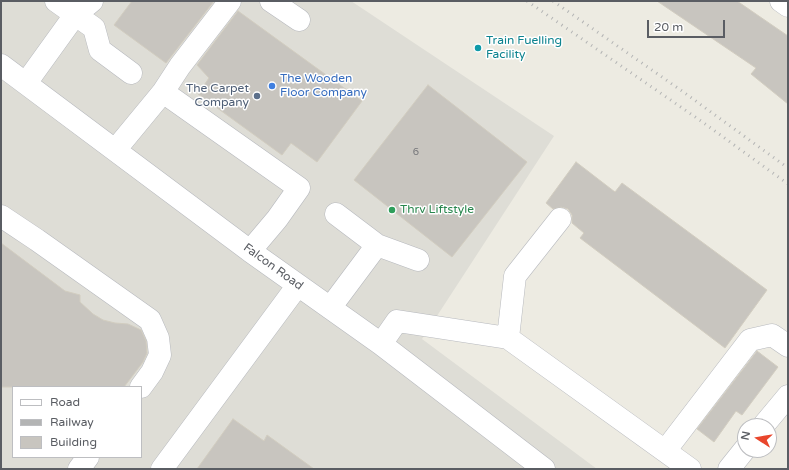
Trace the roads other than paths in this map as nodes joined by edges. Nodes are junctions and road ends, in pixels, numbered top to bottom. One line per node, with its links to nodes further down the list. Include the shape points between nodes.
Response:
1 (56, 1): 7 (street)
2 (92, 1): 7 (street)
3 (230, 1): 12 (street)
4 (271, 1): 8 (street)
5 (781, 1): 6 (street)
6 (788, 6)
7 (75, 15): 10 (street, via 94,28 100,50); 11 (street)
8 (299, 20)
9 (1, 65): 11 (street, Falcon Road)
10 (131, 74)
11 (26, 83): 13 (street, Falcon Road)
12 (163, 92): 13 (street); 18 (street, via 298,188 277,219)
13 (116, 149): 18 (street, Falcon Road)
14 (336, 214): 17 (street)
15 (1, 216): 25 (street, via 150,320 158,338 160,355)
16 (560, 219): 22 (street, via 514,276)
17 (376, 245): 19 (street); 21 (street)
18 (250, 250): 20 (street, Falcon Road)
19 (418, 260)
20 (298, 285): 21 (street, Falcon Road); 33 (street)
21 (330, 308): 23 (street, Falcon Road)
22 (508, 338): 23 (street, via 397,321); 28 (street)
23 (381, 344): 31 (street, Falcon Road)
24 (788, 346): 28 (street, via 772,335 750,340)
25 (142, 386)
26 (788, 396): 27 (street)
27 (770, 418)
28 (665, 451): 34 (street)
29 (87, 458): 32 (street)
30 (738, 458): 35 (street)
31 (530, 465)
32 (79, 469)
33 (162, 469)
34 (690, 469)
35 (729, 469)

